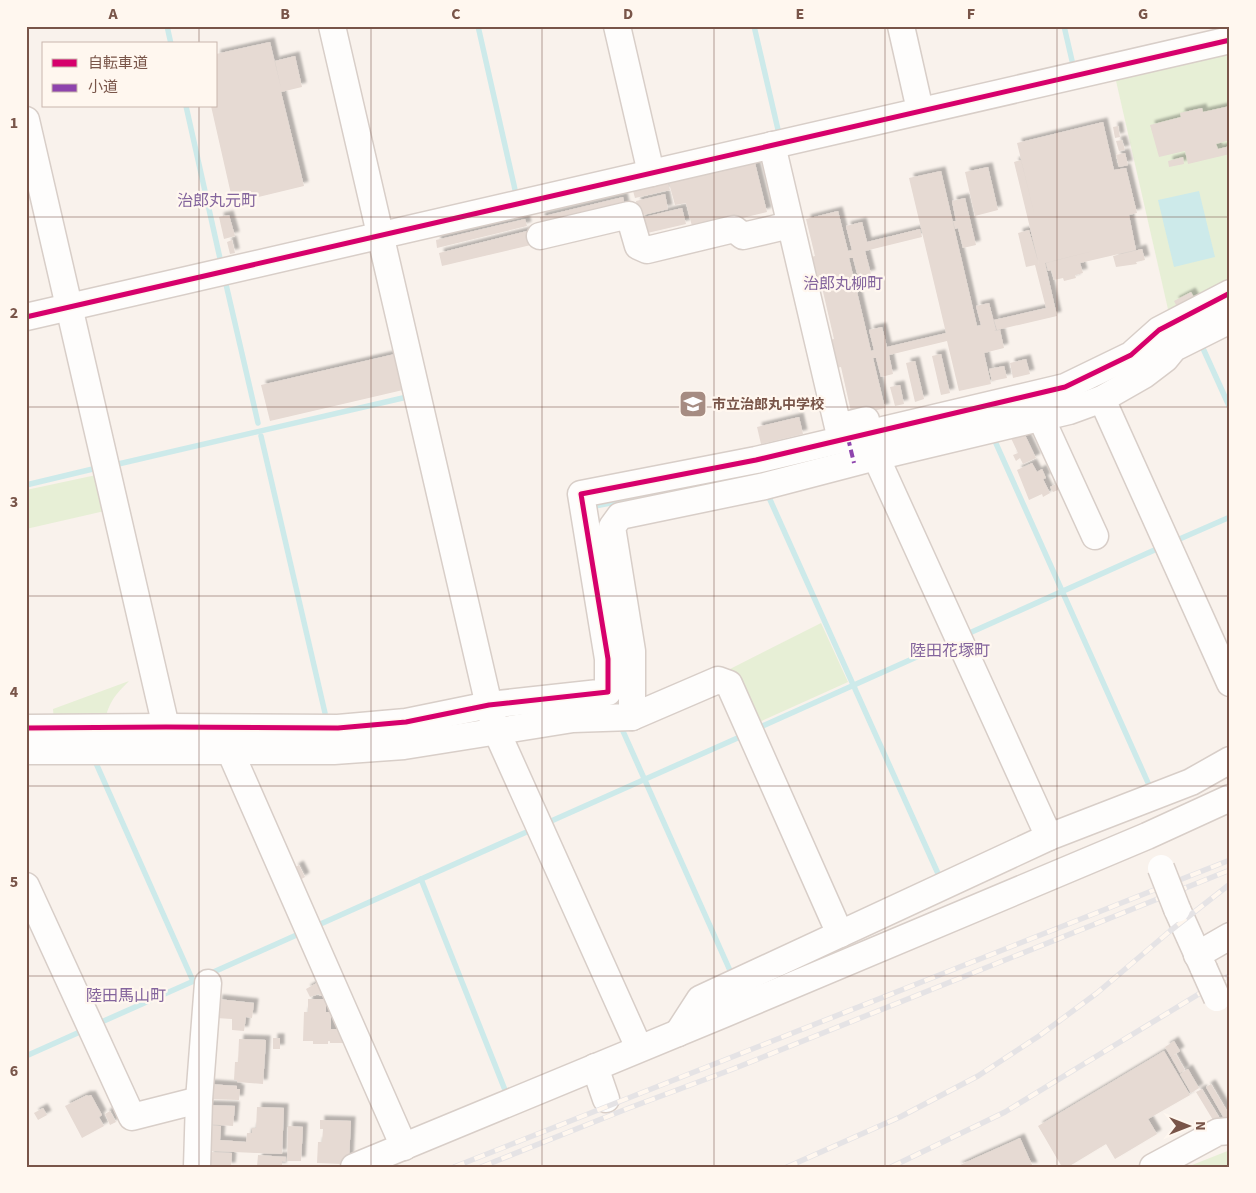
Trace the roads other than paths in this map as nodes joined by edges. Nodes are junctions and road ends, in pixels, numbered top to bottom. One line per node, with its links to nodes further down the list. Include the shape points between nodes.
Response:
1 (332, 26): 10 (street)
2 (616, 26): 8 (street)
3 (900, 26): 5 (street)
4 (1230, 40): 5 (street)
5 (920, 110): 7 (street)
6 (26, 120): 13 (street)
7 (772, 145): 8 (street); 9 (street)
8 (651, 173): 10 (street)
9 (790, 225): 11 (street, via 743,236 734,229 647,250 638,246 629,215); 16 (street, via 838,427)
10 (380, 236): 13 (street); 22 (street)
11 (540, 236)
12 (1230, 293): 22 (street, via 1159,330 1131,355 1065,386 756,460 582,494 608,659 608,692)
13 (70, 307): 14 (street); 24 (street)
14 (26, 317)
15 (1230, 320): 17 (street, via 1174,348 1144,375)
16 (991, 391)
17 (1102, 398): 18 (street); 21 (street)
18 (1041, 418): 19 (street); 20 (street)
19 (876, 457): 23 (street, via 765,486 620,516 612,528 632,651); 31 (street)
20 (1095, 536)
21 (1230, 683)
22 (492, 717): 23 (street); 24 (street, via 338,728); 27 (street, via 404,746 334,751); 39 (street)
23 (632, 717): 33 (street, via 718,680 729,684)
24 (166, 727): 25 (street)
25 (26, 728)
26 (26, 751): 27 (street)
27 (230, 751): 44 (street)
28 (1230, 760): 31 (street, via 1190,782)
29 (1230, 798): 30 (street)
30 (1147, 836): 35 (street, bridge); 38 (street)
31 (1049, 837): 33 (street)
32 (26, 886): 42 (street, via 132,1117)
33 (840, 934): 38 (street, via 700,999)
34 (1230, 936): 35 (street)
35 (1201, 962): 37 (street, bridge)
36 (208, 983): 42 (street)
37 (1224, 1004)
38 (678, 1033): 39 (street)
39 (639, 1048): 40 (street)
40 (595, 1067): 41 (street); 44 (street)
41 (606, 1099)
42 (199, 1100): 45 (street)
43 (1230, 1131): 47 (street, via 1218,1132)
44 (404, 1147): 46 (street)
45 (197, 1167)
46 (354, 1167)
47 (1153, 1167)

